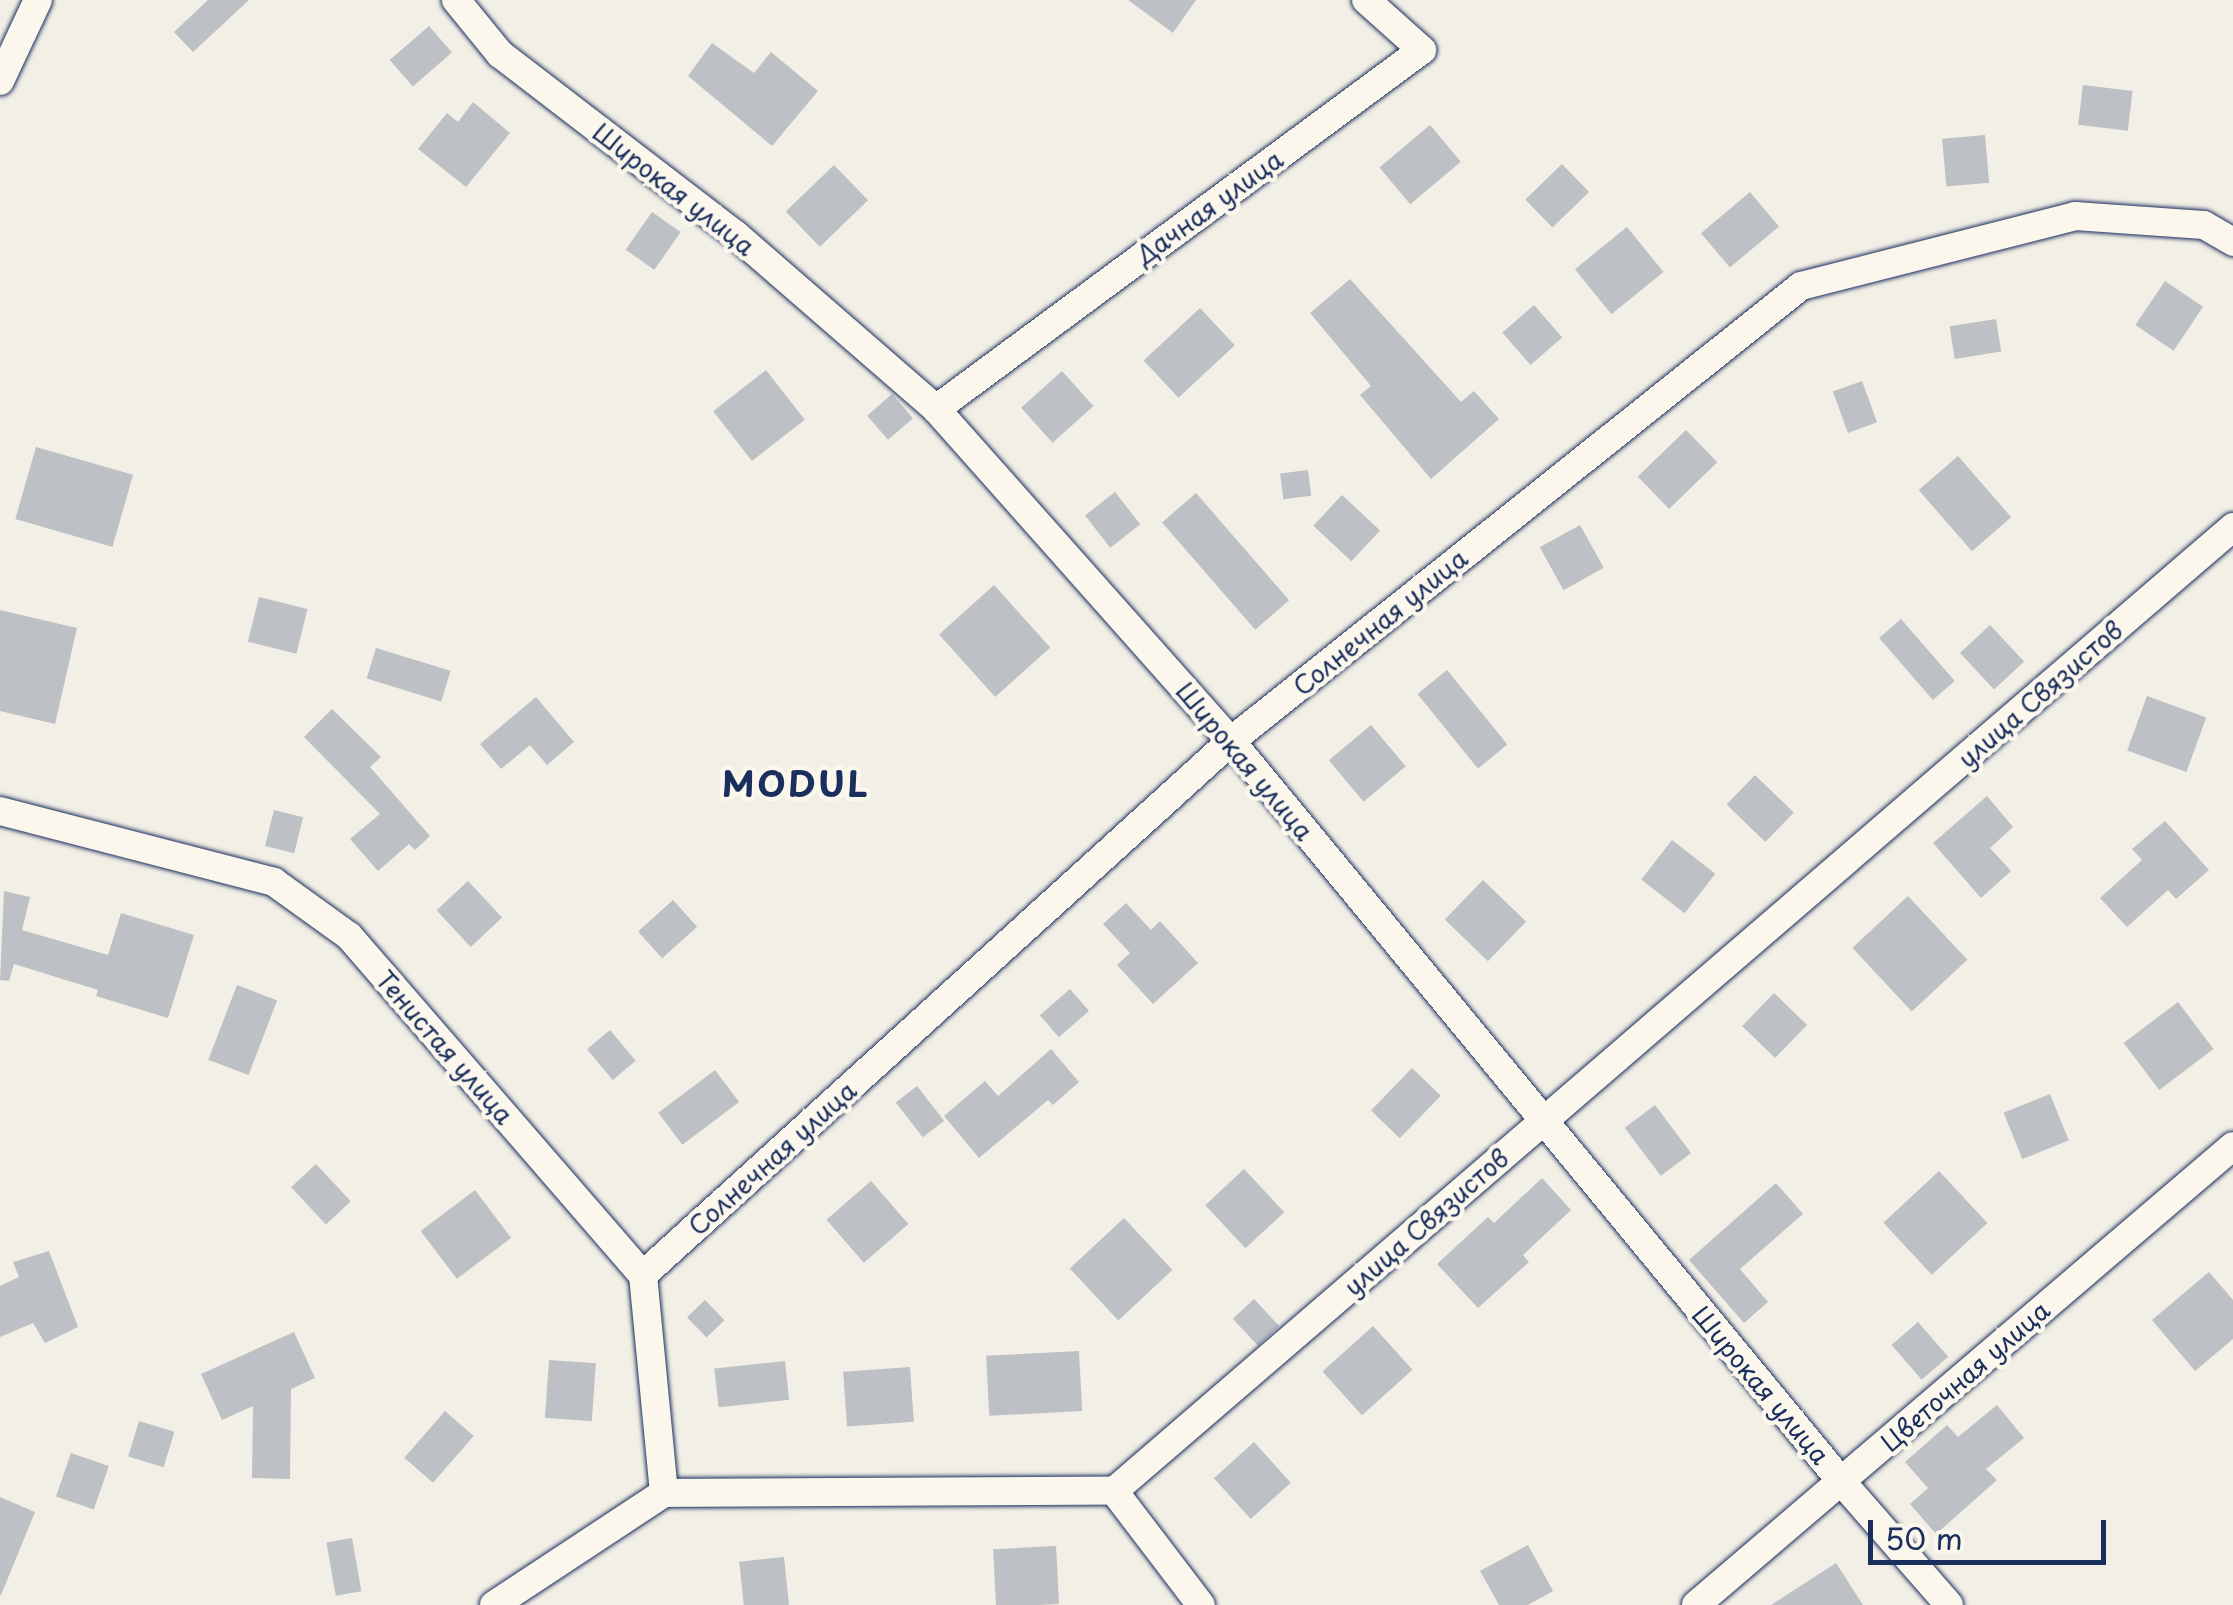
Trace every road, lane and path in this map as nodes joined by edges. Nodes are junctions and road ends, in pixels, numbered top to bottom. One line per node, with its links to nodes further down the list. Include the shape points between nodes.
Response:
1 (38, 0): 4 (street)
2 (456, 0): 6 (street, Широкая улица, via 500,54 736,235)
3 (1366, 0): 6 (street, Дачная улица, via 1422,50)
4 (0, 81)
5 (2233, 242): 8 (street, Солнечная улица, via 2204,225 2075,216 1801,286)
6 (936, 409): 8 (street, Широкая улица)
7 (2233, 527): 10 (street, улица Связистов)
8 (1231, 741): 10 (street, Широкая улица); 12 (street, Солнечная улица)
9 (0, 811): 12 (street, Тенистая улица, via 274,882 349,936)
10 (1542, 1121): 13 (street, Широкая улица); 14 (street, улица Связистов)
11 (2233, 1146): 13 (street, Цветочная улица)
12 (643, 1275): 15 (street)
13 (1841, 1481): 18 (street, Цветочная улица); 19 (street, Широкая улица)
14 (1114, 1491): 15 (street); 17 (street)
15 (664, 1493): 16 (street)
16 (494, 1605)
17 (1202, 1605)
18 (1696, 1605)
19 (1949, 1605)

